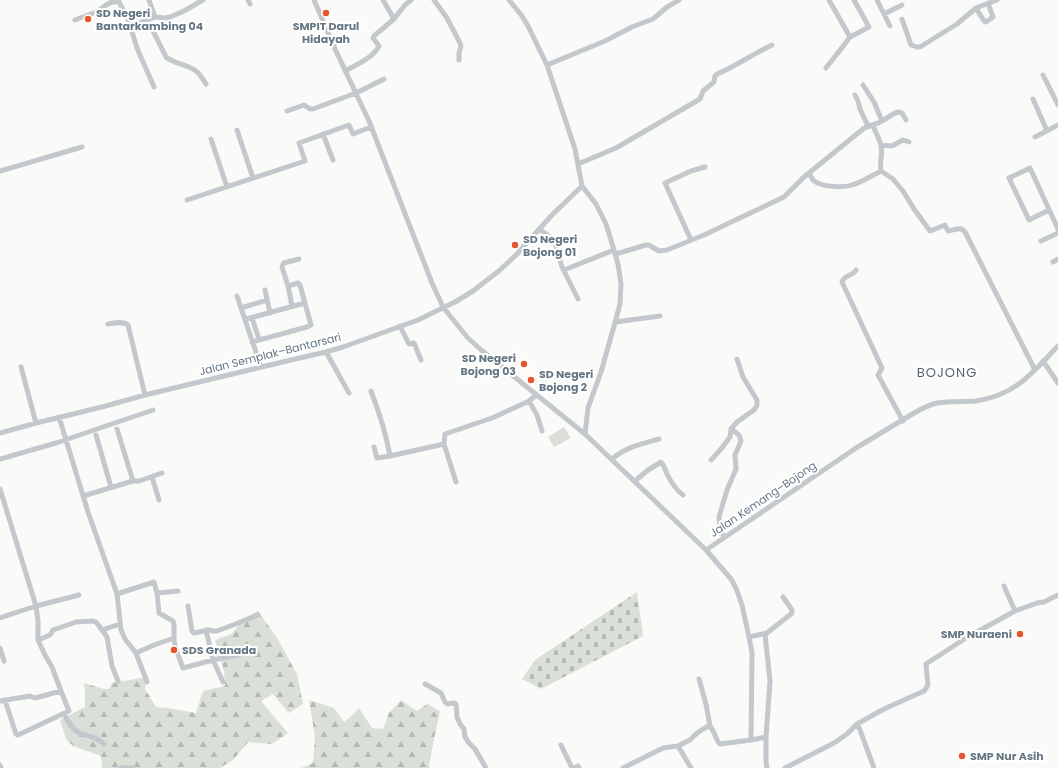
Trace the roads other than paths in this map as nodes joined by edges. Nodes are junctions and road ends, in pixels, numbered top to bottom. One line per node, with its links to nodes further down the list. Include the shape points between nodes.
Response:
1 (149, 0): 18 (street)
2 (203, 0): 13 (street)
3 (314, 0): 30 (street, Jalan Kemang–Bojong)
4 (383, 0): 20 (street)
5 (411, 0): 20 (street)
6 (434, 0): 27 (street, via 460,43)
7 (509, 0): 28 (street, via 528,26)
8 (679, 0): 28 (street, via 653,19)
9 (829, 0): 25 (street)
10 (854, 0): 25 (street, via 869,27)
11 (878, 0): 17 (street)
12 (997, 0): 14 (street)
13 (194, 2): 18 (street, via 184,11 165,18)
14 (988, 3): 16 (street); 16 (street, via 993,17 986,22)
15 (902, 6): 17 (street)
16 (976, 8): 19 (street, via 957,24 920,47 911,45)
17 (884, 14): 24 (street)
18 (155, 17): 22 (street)
19 (902, 18)
20 (394, 19): 30 (street, via 374,37 379,46 373,54)
21 (75, 20): 23 (street, via 96,12 114,1 119,2)
22 (145, 21): 23 (street); 33 (street, via 166,57 195,70)
23 (131, 26): 35 (street, via 137,48)
24 (890, 26)
25 (850, 37): 29 (street)
26 (772, 45): 55 (street, via 717,74 714,82 703,90 700,99 616,148)
27 (459, 60)
28 (547, 66): 55 (street)
29 (826, 68)
30 (345, 71): 36 (street, Jalan Kemang–Bojong)
31 (1043, 75): 39 (street)
32 (384, 79): 36 (street)
33 (206, 84)
34 (863, 85): 42 (street)
35 (154, 87)
36 (356, 93): 40 (street, via 311,110 304,105); 45 (street, Jalan Kemang–Bojong)
37 (855, 95): 43 (street)
38 (1033, 99): 47 (street)
39 (1058, 105)
40 (287, 110)
41 (906, 120): 42 (street, via 899,112)
42 (882, 121): 43 (street)
43 (870, 125): 52 (street); 59 (street)
44 (1058, 125): 47 (street)
45 (372, 127): 48 (street, via 353,134 349,125); 81 (street, Jalan Kemang–Bojong, via 427,273)
46 (237, 130): 60 (street)
47 (1047, 130): 49 (street)
48 (323, 134): 54 (street); 60 (street, via 299,143 305,161)
49 (1035, 137)
50 (211, 139): 62 (street)
51 (908, 142): 52 (street, via 904,140 892,146)
52 (881, 145): 58 (street)
53 (82, 147): 57 (street)
54 (333, 160)
55 (578, 164): 61 (street)
56 (705, 167): 68 (street, via 665,183)
57 (0, 171)
58 (881, 171): 59 (street, via 847,186 829,186 815,182); 99 (street, via 904,191 930,231 945,225 948,231 958,228 965,232)
59 (809, 173): 68 (street, via 781,198)
60 (253, 178): 62 (street)
61 (582, 186): 65 (street, Jalan Semplak–Bantarsari); 70 (street, via 596,204)
62 (227, 187): 63 (street)
63 (187, 200)
64 (1050, 210): 64 (street, via 1029,220 1009,178 1030,168); 66 (street)
65 (539, 229): 72 (street, via 553,241); 81 (street, Jalan Semplak–Bantarsari, via 500,270 472,291)
66 (1058, 229)
67 (1058, 233): 69 (street)
68 (691, 240): 70 (street, via 664,251 646,244)
69 (1041, 241)
70 (615, 252): 72 (street); 87 (street, via 621,284 620,304)
71 (299, 259): 74 (street, via 282,264)
72 (564, 270): 77 (street)
73 (856, 270): 108 (street, via 842,282 882,368 878,375)
74 (288, 286): 79 (street, via 298,283); 80 (street)
75 (265, 290): 78 (street)
76 (238, 296): 82 (street)
77 (578, 299)
78 (267, 300): 82 (street); 83 (street)
79 (305, 303): 80 (street); 90 (street, via 310,326)
80 (292, 306): 83 (street)
81 (443, 307): 89 (street, Jalan Semplak–Bantarsari); 104 (street, Jalan Kemang–Bojong, via 467,337)
82 (242, 308): 86 (street)
83 (270, 313): 85 (street)
84 (660, 316): 87 (street)
85 (252, 318): 86 (street); 90 (street)
86 (246, 320): 91 (street)
87 (615, 322): 114 (street, via 588,408)
88 (108, 324): 103 (street, via 123,322 128,325)
89 (400, 326): 93 (street, Jalan Semplak–Bantarsari); 95 (street, via 409,344 414,343)
90 (259, 340): 91 (street)
91 (252, 342): 98 (street)
92 (1058, 346): 96 (street, Jalan Kemang–Bojong)
93 (326, 352): 98 (street, Jalan Semplak–Bantarsari); 102 (street)
94 (738, 359): 111 (street, via 743,377 757,400 757,405)
95 (421, 360)
96 (1043, 361): 99 (street, Jalan Kemang–Bojong); 100 (street)
97 (21, 367): 109 (street)
98 (260, 367): 103 (street, Jalan Semplak–Bantarsari)
99 (1036, 370): 108 (street, Jalan Kemang–Bojong, via 1016,386 999,394 977,400 936,403)
100 (1058, 383)
101 (371, 391): 120 (street)
102 (349, 393)
103 (144, 395): 107 (street, Jalan Semplak–Bantarsari)
104 (536, 395): 105 (street); 114 (street, Jalan Kemang–Bojong)
105 (529, 401): 112 (street); 118 (street, via 492,418 445,434)
106 (153, 410): 117 (street)
107 (59, 417): 109 (street, Jalan Semplak–Bantarsari); 117 (street)
108 (902, 421): 134 (street, Jalan Kemang–Bojong, via 856,448)
109 (36, 423): 113 (street, Jalan Semplak–Bantarsari)
110 (117, 429): 126 (street)
111 (732, 429): 123 (street, via 730,437); 134 (street, via 741,441 735,455 736,469 719,517)
112 (542, 431)
113 (0, 433)
114 (585, 434): 122 (street, Jalan Kemang–Bojong)
115 (96, 435): 129 (street)
116 (659, 439): 122 (street, via 628,448)
117 (66, 440): 121 (street); 132 (street)
118 (444, 444): 120 (street); 128 (street)
119 (374, 447): 120 (street, via 377,458)
120 (390, 456)
121 (0, 459)
122 (612, 459): 127 (street, Jalan Kemang–Bojong)
123 (711, 460)
124 (162, 473): 125 (street)
125 (152, 477): 126 (street); 133 (street)
126 (133, 481): 129 (street)
127 (635, 481): 131 (street, via 661,462 679,492); 135 (street, Jalan Kemang–Bojong)
128 (456, 482)
129 (112, 487): 132 (street)
130 (0, 489): 143 (street)
131 (684, 495)
132 (83, 496): 139 (street)
133 (159, 500)
134 (724, 537): 135 (street, Jalan Kemang–Bojong)
135 (706, 550): 152 (street, via 736,588)
136 (1004, 586): 145 (street)
137 (178, 591): 138 (street)
138 (157, 593): 139 (street, via 153,582); 153 (street, via 160,613 174,624)
139 (117, 594): 148 (street)
140 (1058, 595): 145 (street)
141 (79, 596): 143 (street)
142 (783, 597): 151 (street, via 792,613)
143 (36, 606): 147 (street); 154 (street)
144 (188, 606): 150 (street, via 193,632)
145 (1015, 611): 168 (street, via 926,664 928,685 924,691)
146 (258, 615): 150 (street, via 217,631)
147 (0, 618)
148 (120, 624): 149 (street); 156 (street, via 125,639)
149 (102, 630): 154 (street, via 93,621 76,622 53,630 50,635); 161 (street)
150 (206, 630): 158 (street)
151 (765, 634): 152 (street); 170 (street, via 770,681)
152 (749, 637): 171 (street, via 752,653)
153 (174, 638): 156 (street); 158 (street, via 183,668)
154 (38, 640): 165 (street)
155 (0, 648): 159 (street)
156 (136, 653): 162 (street)
157 (238, 655): 158 (street)
158 (213, 660): 163 (street)
159 (4, 661)
160 (699, 679): 169 (street)
161 (118, 680)
162 (147, 682)
163 (223, 682)
164 (425, 684): 177 (street, via 440,692 447,704 456,704 457,717 464,729 465,737)
165 (61, 691): 166 (street, via 35,698 24,696); 167 (street, via 69,710)
166 (2, 701): 167 (street, via 16,734)
167 (64, 714): 172 (street, via 74,729)
168 (857, 724): 183 (street, via 834,742); 184 (street)
169 (710, 726): 171 (street, via 720,744); 174 (street, via 706,726 690,740)
170 (766, 737): 171 (street); 182 (street)
171 (751, 740)
172 (104, 744)
173 (561, 744): 178 (street)
174 (678, 746): 180 (street, via 662,748); 181 (street)
175 (121, 768): 176 (street)
176 (133, 768)
177 (486, 768)
178 (573, 768): 179 (street)
179 (579, 768)
180 (623, 768)
181 (691, 768)
182 (767, 768)
183 (785, 768)
184 (874, 768)

